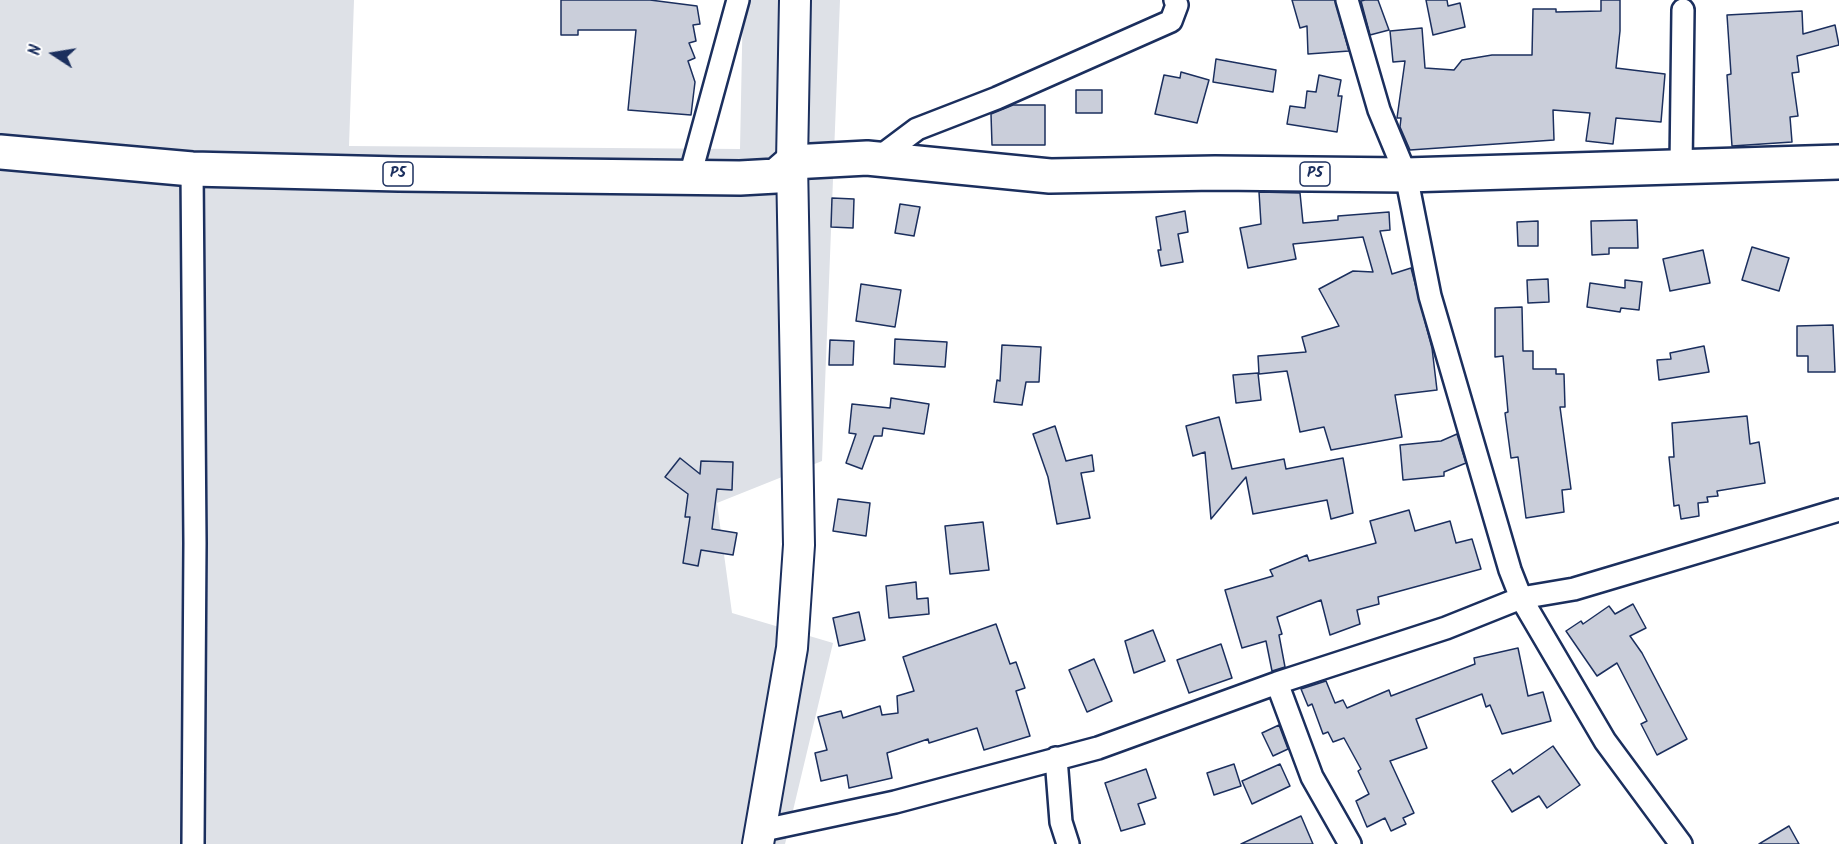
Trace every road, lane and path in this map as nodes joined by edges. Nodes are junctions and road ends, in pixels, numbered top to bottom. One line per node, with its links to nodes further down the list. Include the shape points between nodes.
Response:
1 (738, 0): 13 (street)
2 (795, 0): 8 (street)
3 (1175, 0): 7 (street, via 1171,21 917,129 885,153)
4 (1347, 0): 12 (street, via 1379,110)
5 (1683, 10): 10 (street)
6 (0, 152): 11 (main road, P5)
7 (867, 158): 8 (main road, P5); 12 (main road, P5, via 1050,176)
8 (792, 162): 13 (main road, P5, via 776,176); 18 (street, via 799,545 792,648)
9 (1839, 162): 10 (main road, P5)
10 (1681, 167): 12 (main road, P5)
11 (192, 169): 13 (main road, P5); 20 (street)
12 (1406, 175): 15 (street, via 1430,296)
13 (690, 176)
14 (1839, 510): 15 (street, via 1574,589)
15 (1521, 598): 16 (street, via 1446,628); 22 (street, via 1605,741)
16 (1277, 683): 17 (street, via 1098,748); 19 (street, via 1312,777)
17 (1056, 758): 18 (street); 21 (street, via 1061,822)
18 (758, 838)
19 (1350, 839)
20 (193, 844)
21 (1068, 844)
22 (1681, 844)

